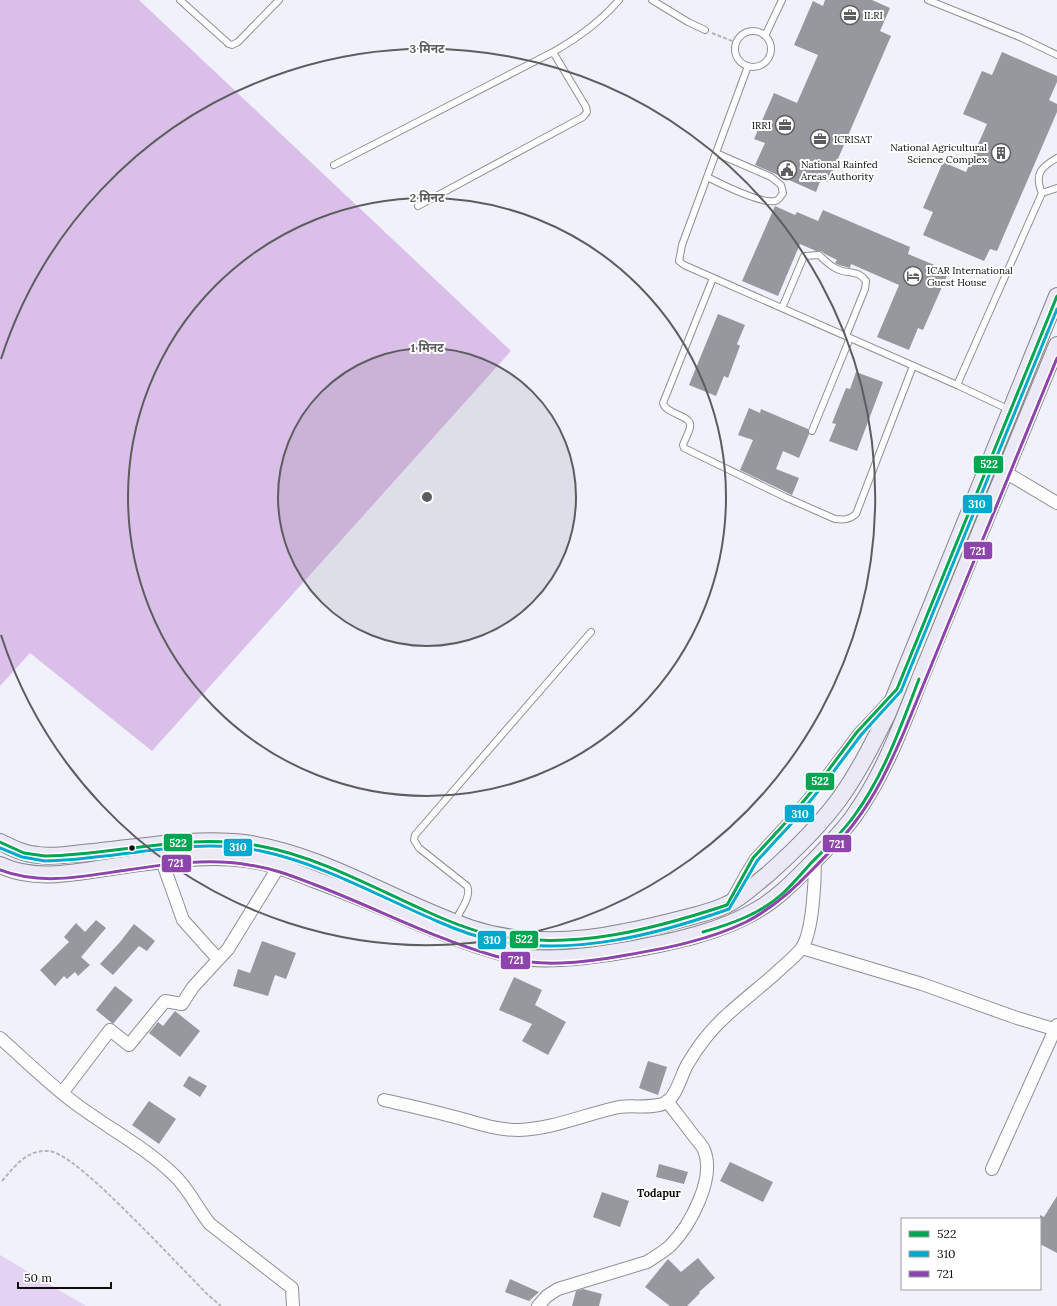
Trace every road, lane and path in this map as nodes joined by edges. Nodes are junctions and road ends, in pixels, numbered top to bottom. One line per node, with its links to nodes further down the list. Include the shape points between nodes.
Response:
1 (180, 0): 2 (lane, via 232,45)
2 (279, 0)
3 (619, 0): 10 (lane, via 593,26)
4 (652, 0): 7 (lane)
5 (782, 0): 8 (lane)
6 (928, 0): 11 (lane)
7 (705, 30): 9 (path)
8 (765, 36): 9 (lane, via 749,32); 12 (lane, via 771,46 769,58 759,66)
9 (737, 43): 12 (lane, via 739,59)
10 (553, 52): 15 (lane); 19 (lane, via 586,107 583,117)
11 (1057, 55)
12 (748, 66): 13 (lane)
13 (716, 153): 16 (lane); 16 (lane, via 771,177 782,185 783,193 774,201 759,199)
14 (1057, 158): 18 (lane, via 1039,174 1038,181)
15 (334, 165)
16 (707, 177): 20 (lane, via 682,245 680,261)
17 (1057, 188): 18 (lane)
18 (1042, 193): 26 (lane)
19 (418, 206)
20 (713, 278): 22 (lane); 25 (lane, via 663,403 664,406 690,422 684,448 798,503 835,519 844,520 856,514)
21 (1057, 296): 27 (street)
22 (782, 308): 23 (lane); 23 (lane, via 804,256 819,255 837,269 854,272 866,281)
23 (848, 337): 25 (lane); 28 (lane)
24 (1057, 345): 29 (street)
25 (913, 366): 26 (lane)
26 (958, 385): 27 (lane)
27 (1010, 410): 32 (street)
28 (812, 431)
29 (1005, 472): 30 (street); 35 (street, via 891,749 854,815)
30 (1057, 503)
31 (591, 632): 40 (lane, via 415,835 414,840 419,848 469,890)
32 (897, 689): 33 (street, via 887,715 852,779 829,812); 39 (lane, via 857,732 797,809 753,858)
33 (806, 837): 35 (street); 39 (street, via 782,862)
34 (0, 842): 40 (street, via 18,851 45,856 197,842 229,842 260,846 324,866)
35 (818, 857): 38 (street, via 781,894 767,904 755,912 715,929 627,950 551,958 517,956 482,947); 41 (street, via 814,900)
36 (162, 861): 37 (street, via 53,875 23,873); 38 (street, via 244,858); 42 (street, via 183,920)
37 (0, 865)
38 (279, 866): 42 (street, via 228,949)
39 (727, 905): 40 (street, via 635,930 571,940 522,940 496,936)
40 (454, 922)
41 (802, 948): 43 (street, via 922,984 1017,1018); 47 (street, via 714,1027 686,1066)
42 (218, 959): 45 (street, via 193,987 182,1004 165,1002 129,1044 110,1030)
43 (1056, 1028): 48 (street)
44 (0, 1038): 45 (street)
45 (62, 1093): 51 (street, via 138,1146 174,1175 210,1224 292,1288)
46 (384, 1100): 47 (street, via 486,1127 520,1130 561,1123 619,1107)
47 (667, 1102): 52 (street, via 704,1149 708,1163 707,1178 682,1232 670,1246 648,1262 558,1289)
48 (992, 1169)
49 (2, 1181): 50 (path, via 20,1160 29,1154 50,1151 63,1156 106,1192)
50 (221, 1306)
51 (293, 1306)
52 (538, 1306)

